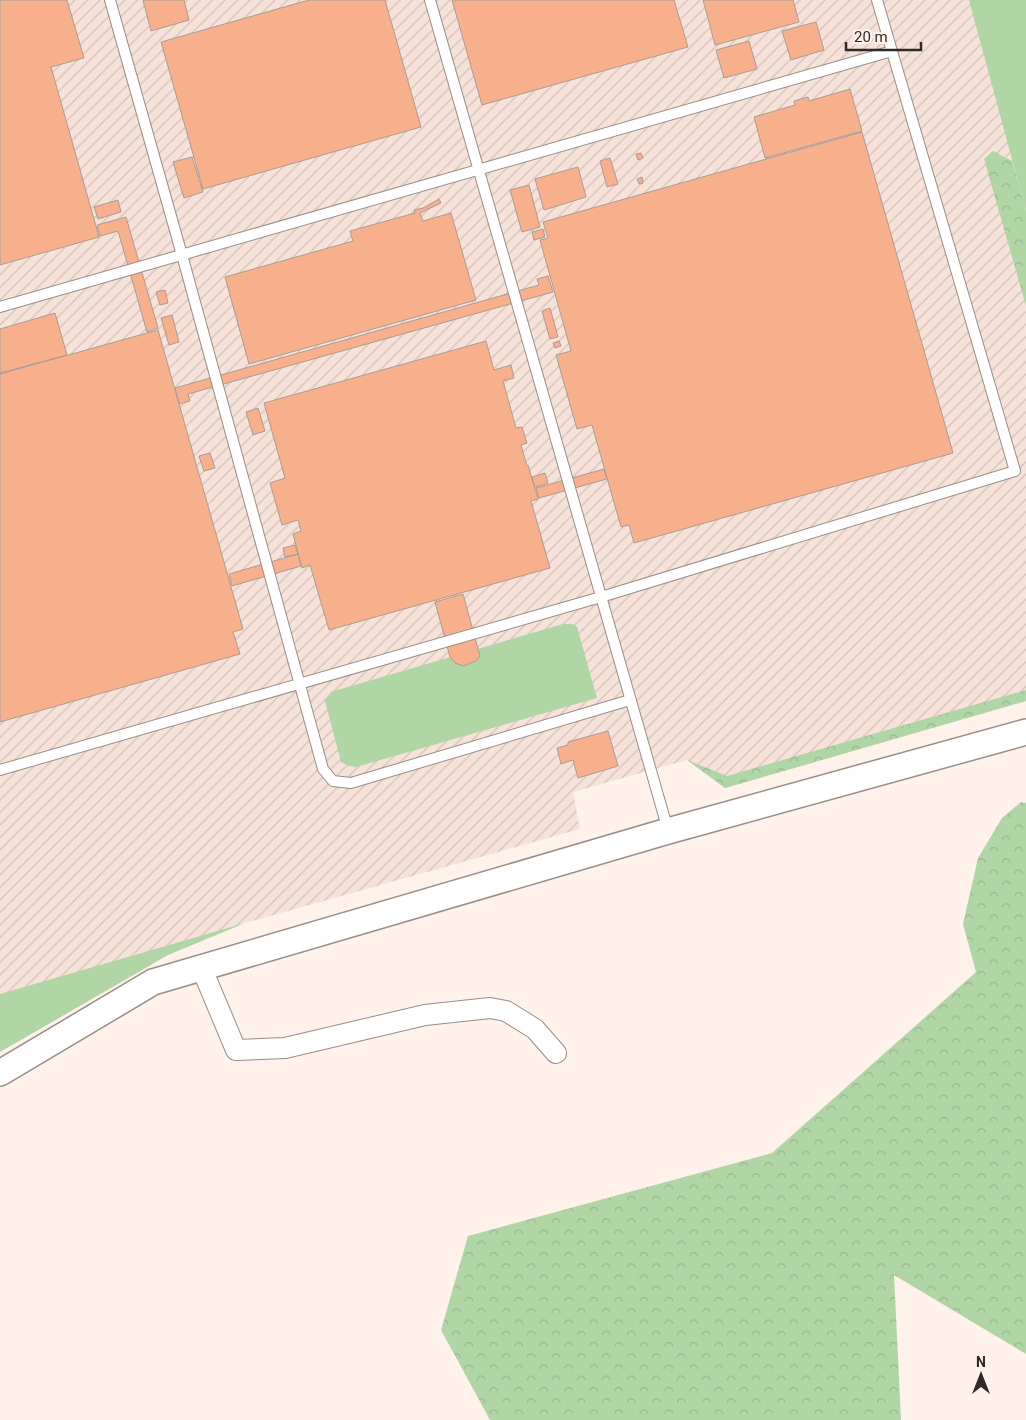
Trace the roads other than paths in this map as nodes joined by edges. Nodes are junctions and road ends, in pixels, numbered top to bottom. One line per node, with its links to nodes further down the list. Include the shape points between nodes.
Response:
1 (110, 0): 6 (lane)
2 (430, 0): 5 (lane)
3 (877, 0): 4 (lane)
4 (892, 51): 5 (lane); 8 (lane, via 1015,471)
5 (478, 170): 6 (lane); 8 (lane)
6 (182, 255): 7 (lane); 9 (lane)
7 (0, 307)
8 (601, 597): 9 (lane); 10 (lane)
9 (300, 684): 10 (lane, via 323,769 333,781 351,783); 12 (lane)
10 (630, 700): 13 (lane)
11 (1026, 732): 13 (street)
12 (0, 770)
13 (668, 831): 14 (street)
14 (202, 969): 15 (street, via 236,1050 285,1048 425,1015 490,1008 506,1011 535,1029); 16 (street, via 153,982)
15 (556, 1052)
16 (0, 1073)

